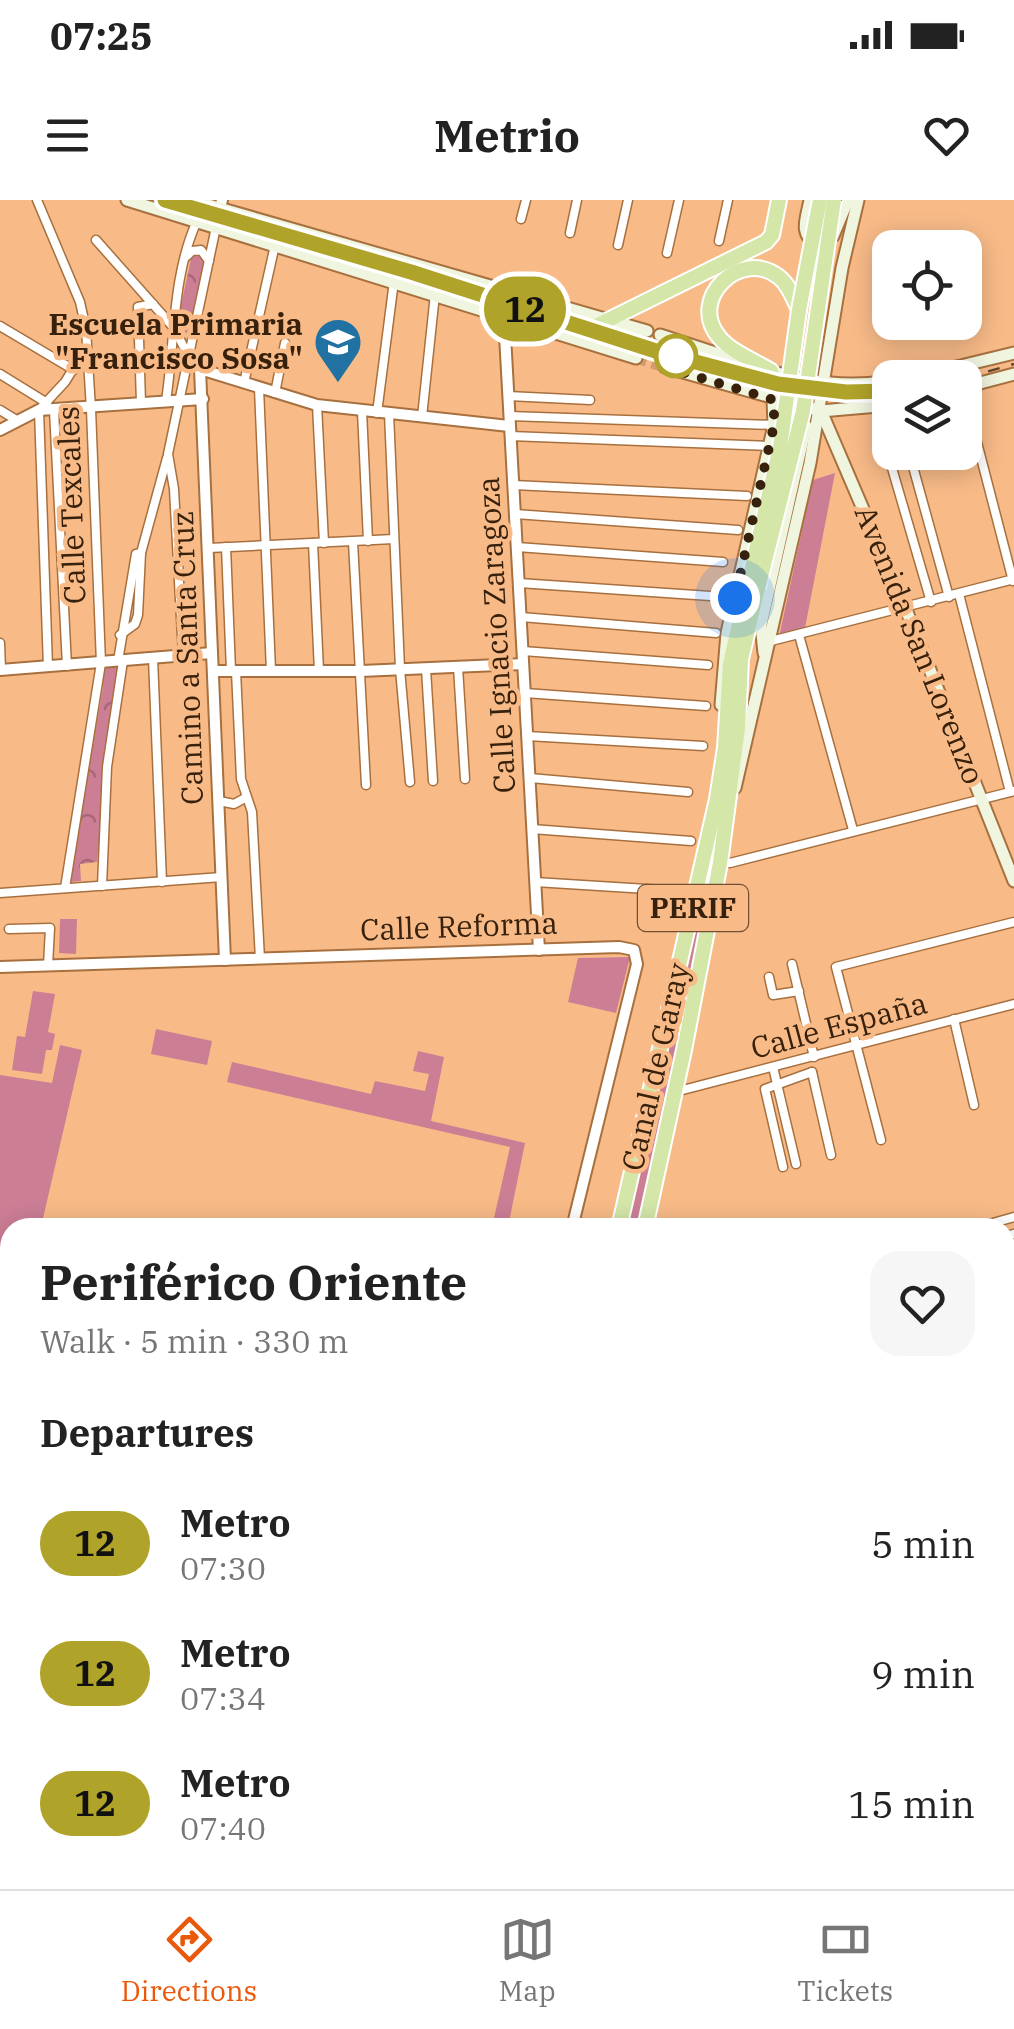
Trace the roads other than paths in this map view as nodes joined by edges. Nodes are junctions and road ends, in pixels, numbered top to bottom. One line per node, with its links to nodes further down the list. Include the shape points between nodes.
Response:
1 (37, 200): 36 (street, Calle Texcales, via 80,302)
2 (127, 200): 17 (main road)
3 (526, 200): 16 (street)
4 (576, 200): 19 (street)
5 (628, 200): 23 (street)
6 (678, 200): 24 (street)
7 (728, 200): 21 (street)
8 (778, 200): 32 (highway, via 766,242)
9 (810, 200): 12 (main road, via 804,230 816,244 832,238)
10 (820, 200): 30 (highway, Canal de Garay / PERIF, bridge)
11 (834, 200): 98 (highway, Canal de Garay / PERIF, bridge, via 803,411)
12 (848, 200)
13 (858, 200): 50 (main road, Canal de Garay)
14 (198, 201): 15 (main road); 17 (street)
15 (221, 204): 18 (street); 32 (main road)
16 (522, 219)
17 (198, 221): 18 (main road); 25 (street)
18 (216, 227): 22 (main road); 26 (street)
19 (570, 233)
20 (96, 240): 29 (street)
21 (718, 242)
22 (274, 245): 27 (main road); 49 (street)
23 (618, 245)
24 (668, 253)
25 (186, 258): 26 (street, via 200,250); 34 (street)
26 (209, 265): 38 (street)
27 (394, 281): 28 (main road); 68 (street)
28 (435, 294): 31 (main road); 70 (street)
29 (153, 304): 34 (street); 60 (street, via 138,307)
30 (799, 310): 44 (highway, via 780,277 766,269 729,274 714,290 709,308 720,338); 98 (highway, Canal de Garay / PERIF, bridge)
31 (504, 317): 39 (main road); 54 (street, Calle Ignacio Zaragoza)
32 (603, 322): 44 (main road)
33 (0, 326): 43 (street)
34 (174, 328): 38 (street); 56 (street)
35 (286, 344): 53 (street)
36 (87, 346): 43 (street); 64 (street, Calle Texcales)
37 (1014, 353): 40 (main road)
38 (189, 357): 42 (street); 57 (street)
39 (636, 358)
40 (982, 361)
41 (665, 367): 59 (main road)
42 (200, 368): 49 (street); 55 (street, Camino a Santa Cruz)
43 (74, 370): 63 (street)
44 (771, 371): 47 (main road)
45 (0, 374): 63 (street)
46 (1014, 374): 48 (main road)
47 (795, 377): 50 (main road); 66 (main road, Avenida San Lorenzo)
48 (982, 382)
49 (244, 383): 52 (street)
50 (824, 384): 51 (main road); 66 (main road, Canal de Garay)
51 (872, 384)
52 (259, 388): 53 (street); 90 (street)
53 (275, 393): 61 (street)
54 (508, 396): 58 (street); 73 (street, Calle Ignacio Zaragoza)
55 (202, 399): 57 (street); 93 (street, Camino a Santa Cruz)
56 (166, 400): 57 (street); 60 (street)
57 (179, 400): 76 (street)
58 (590, 400)
59 (774, 400): 66 (main road); 72 (main road)
60 (141, 404): 64 (street)
61 (318, 405): 67 (street); 89 (street)
62 (872, 406): 66 (main road)
63 (46, 408): 64 (street); 71 (street); 117 (street); 118 (street)
64 (92, 409): 115 (street, Calle Texcales)
65 (0, 410): 71 (street)
66 (815, 410): 78 (main road); 103 (main road, Avenida San Lorenzo); 108 (main road, Canal de Garay)
67 (362, 411): 68 (street); 87 (street)
68 (376, 412): 69 (street)
69 (390, 414): 70 (street); 85 (street)
70 (422, 416): 73 (street)
71 (18, 421): 74 (street)
72 (774, 425): 73 (street); 75 (main road)
73 (510, 426): 75 (street); 81 (street, Calle Ignacio Zaragoza)
74 (0, 430)
75 (768, 450): 78 (main road, via 792,451); 131 (main road, via 726,634)
76 (168, 454): 94 (street); 111 (street)
77 (982, 460): 96 (street)
78 (798, 462): 108 (main road, via 762,626)
79 (893, 470): 102 (street)
80 (914, 470): 101 (street)
81 (514, 486): 82 (street); 83 (street, Calle Ignacio Zaragoza)
82 (747, 496)
83 (515, 514): 84 (street); 91 (street, Calle Ignacio Zaragoza)
84 (738, 530)
85 (394, 539): 87 (street); 120 (street)
86 (353, 542): 87 (street); 89 (street); 123 (street)
87 (368, 542)
88 (313, 543): 89 (street); 90 (street); 127 (street)
89 (324, 543)
90 (267, 546): 92 (street); 126 (street)
91 (517, 546): 95 (street); 97 (street, Calle Ignacio Zaragoza)
92 (226, 547): 93 (street); 125 (street)
93 (209, 548): 110 (street, Camino a Santa Cruz)
94 (141, 553): 106 (street); 106 (street, via 138,615)
95 (723, 562)
96 (1014, 581): 99 (street)
97 (519, 583): 100 (street); 104 (street, Calle Ignacio Zaragoza)
98 (753, 586): 131 (highway, Canal de Garay / PERIF, via 730,664); 143 (highway, Canal de Garay / PERIF)
99 (959, 594): 101 (street); 138 (street)
100 (725, 597)
101 (949, 597): 102 (street)
102 (931, 602): 103 (street)
103 (905, 607): 107 (street); 141 (main road, Avenida San Lorenzo)
104 (521, 617): 105 (street); 113 (street, Calle Ignacio Zaragoza)
105 (716, 633)
106 (120, 634): 114 (street)
107 (800, 635): 108 (street); 145 (street)
108 (766, 642): 143 (main road, Canal de Garay)
109 (0, 643): 122 (street)
110 (212, 652): 111 (street); 124 (street, Camino a Santa Cruz)
111 (182, 655): 112 (street)
112 (153, 658): 114 (street); 150 (street)
113 (523, 658): 116 (street); 119 (street); 128 (street, Calle Ignacio Zaragoza)
114 (120, 661): 115 (street); 152 (street)
115 (102, 663): 117 (street); 153 (street, Calle Texcales)
116 (708, 665)
117 (67, 666): 118 (street)
118 (48, 667): 122 (street)
119 (458, 667): 121 (street); 134 (street)
120 (400, 669): 121 (street); 123 (street); 136 (street)
121 (426, 669): 135 (street)
122 (0, 670)
123 (361, 670): 127 (street); 137 (street)
124 (213, 671): 125 (street); 142 (street, Camino a Santa Cruz)
125 (234, 671): 126 (street); 140 (street)
126 (271, 671): 127 (street)
127 (319, 672)
128 (525, 693): 129 (street); 130 (street, Calle Ignacio Zaragoza)
129 (706, 706)
130 (527, 736): 132 (street); 133 (street, Calle Ignacio Zaragoza)
131 (726, 739): 180 (highway, Canal de Garay / PERIF)
132 (703, 746)
133 (530, 778): 139 (street); 144 (street, Calle Ignacio Zaragoza)
134 (465, 779)
135 (432, 781)
136 (410, 782)
137 (366, 785)
138 (1012, 791): 141 (street)
139 (688, 792)
140 (246, 798): 142 (street); 159 (street)
141 (982, 799): 145 (street); 149 (main road, Avenida San Lorenzo)
142 (218, 801): 148 (street, Camino a Santa Cruz)
143 (728, 814): 173 (highway, Canal de Garay / PERIF)
144 (532, 829): 146 (street); 151 (street, Calle Ignacio Zaragoza)
145 (854, 830): 147 (street)
146 (691, 841)
147 (730, 862)
148 (222, 878): 150 (street); 160 (street, Camino a Santa Cruz)
149 (1014, 881)
150 (162, 882): 152 (street)
151 (536, 882): 154 (street); 158 (street, Calle Ignacio Zaragoza)
152 (102, 886): 153 (street)
153 (65, 888): 155 (street)
154 (679, 891)
155 (0, 894)
156 (1014, 922): 168 (street, via 836,967)
157 (9, 929): 162 (street, via 50,928)
158 (539, 950): 159 (street, Calle Reforma); 179 (street, Calle Reforma, via 619,947 637,956)
159 (260, 959): 160 (street, Calle Reforma)
160 (225, 960): 162 (street, Calle Reforma)
161 (792, 964): 165 (street)
162 (48, 966): 163 (street, Calle Reforma)
163 (0, 967)
164 (769, 977): 165 (street, via 773,995)
165 (799, 991): 169 (street)
166 (1014, 1004): 167 (street, Calle España)
167 (954, 1019): 168 (street, Calle España); 174 (street)
168 (856, 1046): 169 (street, Calle España); 175 (street)
169 (811, 1057): 170 (street, Calle España); 171 (street)
170 (773, 1067): 172 (street); 173 (street, Calle España)
171 (812, 1072): 172 (street); 176 (street)
172 (777, 1082): 177 (street); 178 (street, via 765,1089)
173 (676, 1092): 181 (highway, Canal de Garay / PERIF)
174 (974, 1104)
175 (880, 1140)
176 (831, 1155)
177 (796, 1164)
178 (782, 1167)
179 (574, 1218)
180 (622, 1218)
181 (647, 1218)

